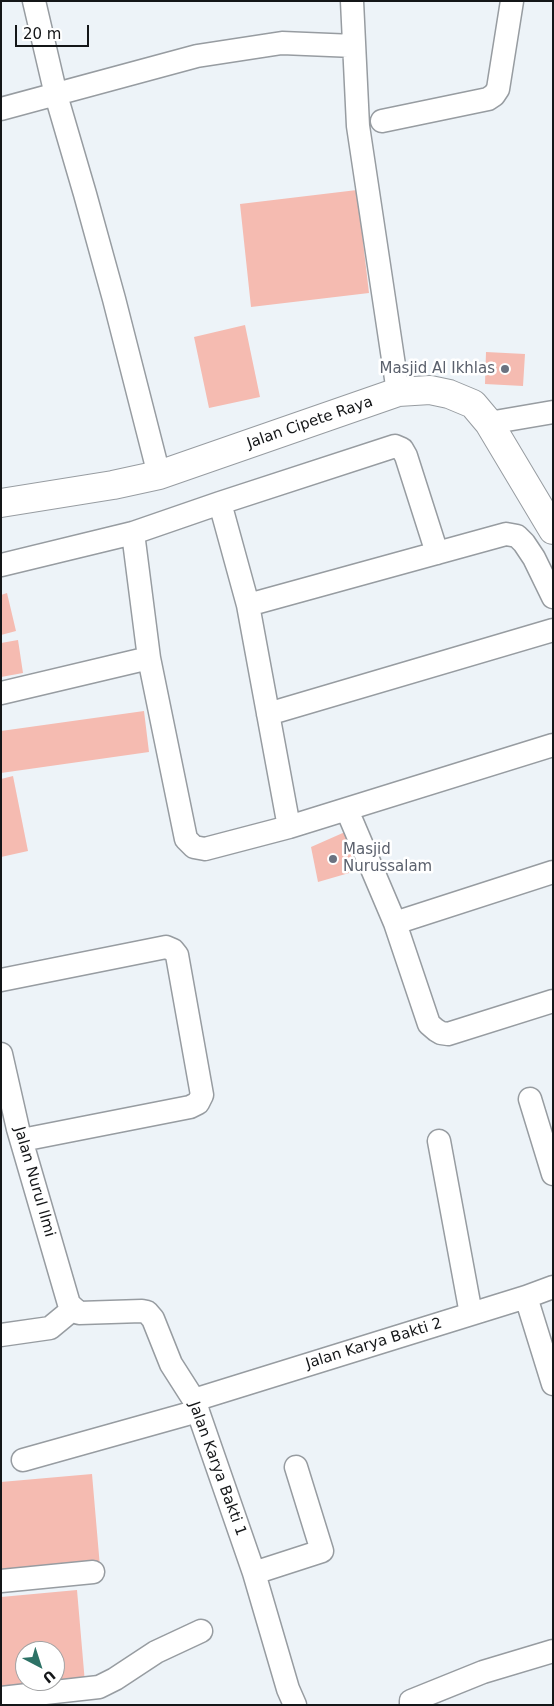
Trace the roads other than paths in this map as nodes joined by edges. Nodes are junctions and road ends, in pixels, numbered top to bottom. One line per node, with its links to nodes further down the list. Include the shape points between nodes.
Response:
1 (34, 1): 5 (street)
2 (352, 1): 4 (street)
3 (512, 1): 7 (street, via 498,89 494,95 488,99)
4 (354, 46): 5 (street, via 282,43 241,48 197,56); 8 (street, via 358,126)
5 (56, 95): 6 (street); 11 (street, via 104,261)
6 (1, 110)
7 (382, 121)
8 (398, 392): 10 (main road, Jalan Cipete Raya, via 430,390 449,394 473,404); 11 (main road, Jalan Cipete Raya)
9 (553, 412): 10 (street)
10 (489, 423): 14 (main road, Jalan Cipete Raya)
11 (159, 475): 12 (main road, Jalan Cipete Raya, via 113,486)
12 (1, 503)
13 (220, 503): 15 (street); 16 (street, via 395,446 406,456); 19 (street)
14 (551, 525)
15 (134, 533): 17 (street); 21 (street)
16 (437, 553): 18 (street, via 506,534 517,536 534,558); 19 (street)
17 (1, 565)
18 (553, 597)
19 (248, 605): 23 (street)
20 (553, 630): 23 (street)
21 (149, 658): 22 (street); 26 (street, via 186,839 190,844 205,849)
22 (1, 693)
23 (268, 714): 26 (street)
24 (553, 745): 25 (street)
25 (347, 810): 26 (street); 28 (street)
26 (289, 827)
27 (553, 872): 28 (street)
28 (395, 923): 30 (street, via 429,1024 441,1034)
29 (1, 980): 34 (street, via 166,946 173,950 177,955 202,1095 198,1103 190,1107)
30 (553, 1000)
31 (1, 1054): 32 (street, Jalan Nurul Ilmi)
32 (5, 1089): 34 (street, Jalan Nurul Ilmi)
33 (530, 1099): 36 (street)
34 (22, 1140): 39 (street, Jalan Nurul Ilmi)
35 (439, 1141): 40 (street)
36 (553, 1174)
37 (553, 1287): 38 (street, Jalan Karya Bakti 2)
38 (526, 1297): 40 (street, Jalan Karya Bakti 2); 42 (street)
39 (73, 1309): 41 (street, via 50,1328); 43 (street, Jalan Karya Bakti 1, via 79,1313 147,1312 153,1319 171,1364)
40 (471, 1314): 43 (street, Jalan Karya Bakti 2)
41 (1, 1335)
42 (553, 1384)
43 (196, 1406): 44 (street, Jalan Karya Bakti 2); 47 (street, Jalan Karya Bakti 1)
44 (23, 1460)
45 (296, 1466): 47 (street, via 322,1551)
46 (93, 1572): 48 (street)
47 (254, 1573): 53 (street, Jalan Karya Bakti 1)
48 (1, 1581)
49 (202, 1631): 51 (street, via 156,1652 99,1686)
50 (553, 1651): 52 (street, via 483,1672)
51 (1, 1698)
52 (408, 1704)
53 (294, 1705)

